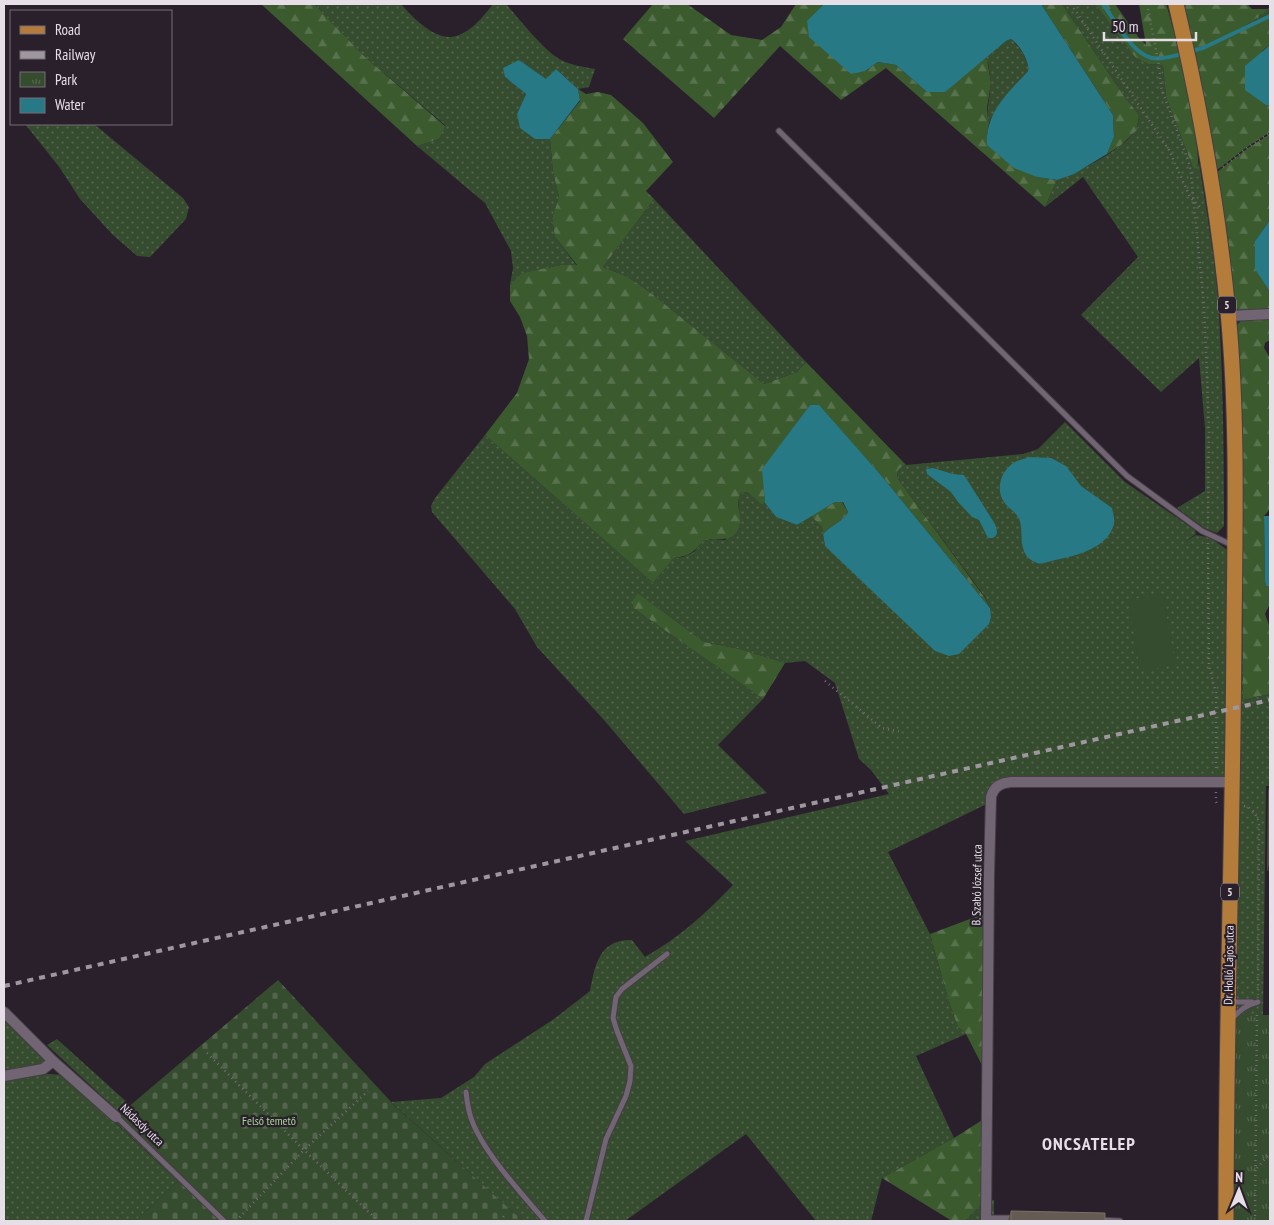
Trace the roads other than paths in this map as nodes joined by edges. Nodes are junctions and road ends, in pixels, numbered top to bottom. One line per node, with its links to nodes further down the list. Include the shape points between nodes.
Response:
1 (1176, 4): 4 (main road, 5, via 1211,175)
2 (779, 131): 5 (lane, via 1127,476 1208,534)
3 (1270, 314): 4 (street)
4 (1229, 316): 5 (main road, 5)
5 (1235, 547): 6 (main road, Dr. Holló Lajos utca / 5)
6 (1232, 782): 8 (main road, Dr. Holló Lajos utca / 5); 16 (street, B. Szabó József utca, via 1011,782 993,791 989,875)
7 (667, 954): 20 (lane, via 616,997 613,1018 631,1066 630,1081 606,1139)
8 (1228, 1002): 10 (main road, Dr. Holló Lajos utca / 5); 10 (lane, via 1258,1002 1248,1004)
9 (4, 1012): 11 (street, Nádasdy utca)
10 (1228, 1026): 22 (main road, Dr. Holló Lajos utca / 5)
11 (53, 1061): 12 (street, via 43,1069); 14 (street, Nádasdy utca)
12 (4, 1076)
13 (466, 1092): 19 (lane, via 480,1139)
14 (116, 1117): 18 (lane, Nádasdy utca)
15 (1023, 1219): 16 (lane)
16 (986, 1220)
17 (1089, 1220): 21 (lane)
18 (224, 1221)
19 (545, 1221)
20 (586, 1221)
21 (1120, 1221)
22 (1226, 1221)

